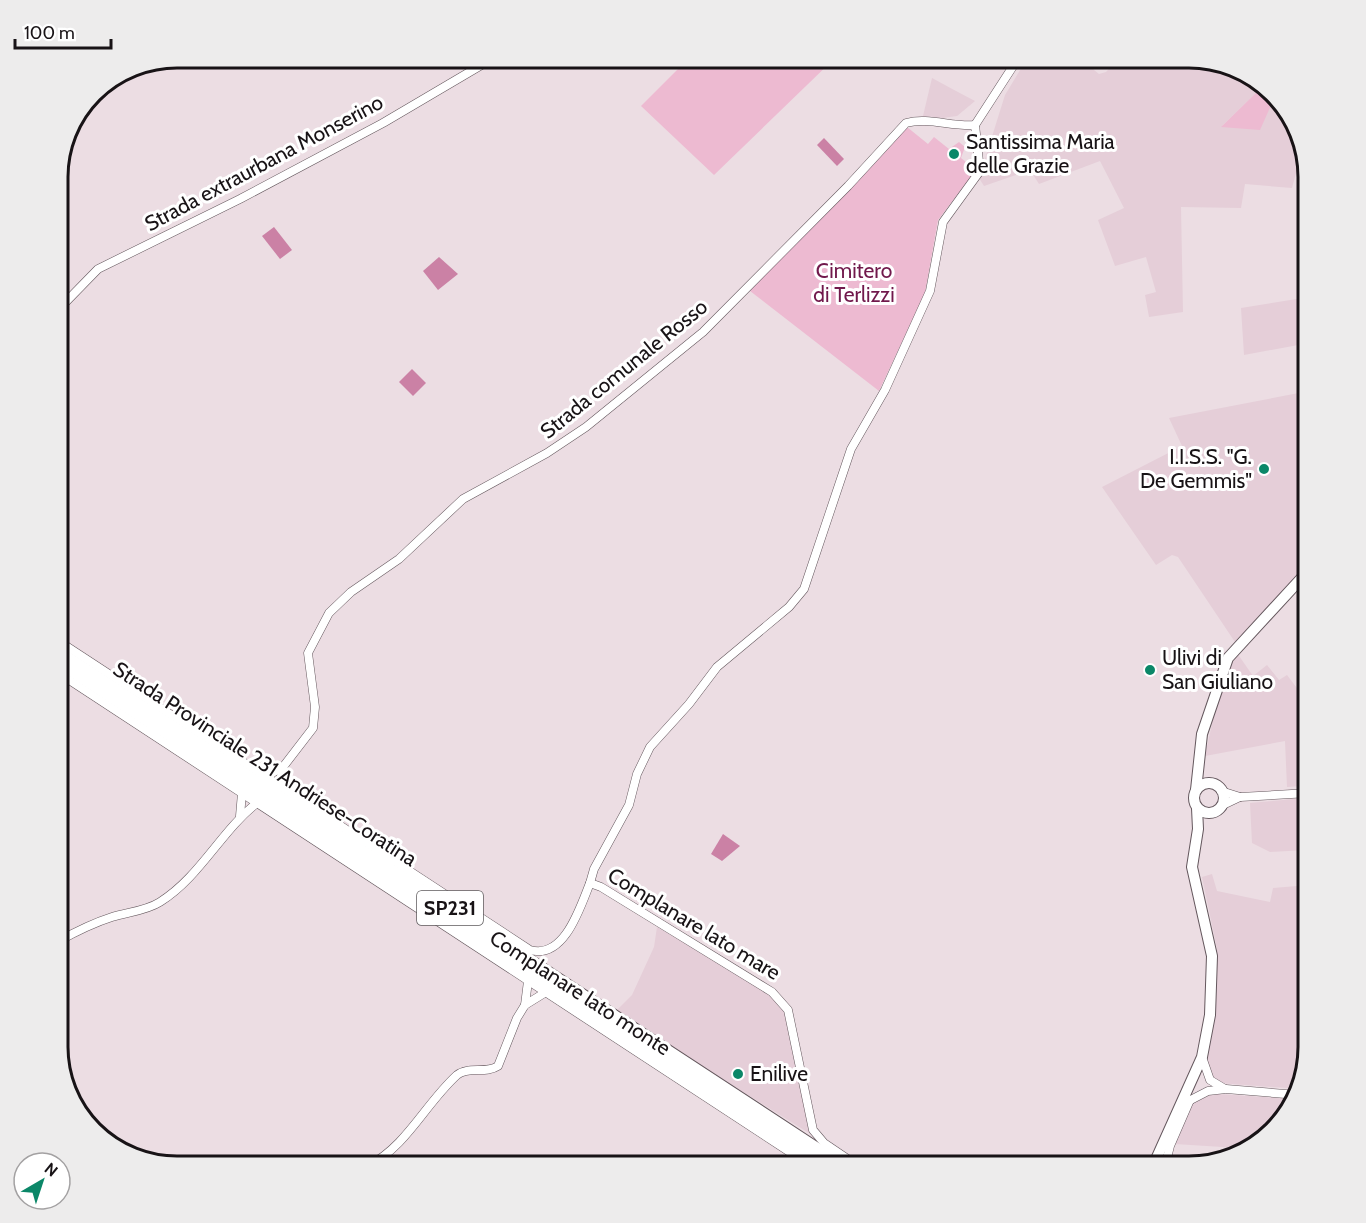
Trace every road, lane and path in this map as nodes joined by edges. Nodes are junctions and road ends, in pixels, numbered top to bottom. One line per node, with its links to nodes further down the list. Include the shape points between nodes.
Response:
1 (476, 68): 4 (street, Strada extraurbana Monserino, via 383,123 98,269)
2 (1012, 68): 3 (street)
3 (975, 125): 10 (street, Strada comunale Rosso, via 958,127 915,120 906,123 703,332 586,427 463,499 399,559 351,592 329,613 308,653 314,724); 25 (street, via 980,166 976,177 943,222 930,291 885,390 850,449 804,589 789,607 717,667 650,747 625,813)
4 (68, 300)
5 (1298, 582): 11 (main road, via 1228,658 1205,723)
6 (68, 647): 12 (street, Complanare lato mare)
7 (68, 658): 39 (highway, Strada Provinciale 231 Andriese-Coratina / SP231)
8 (68, 668): 38 (highway, Strada Provinciale 231 Andriese-Coratina / SP231)
9 (68, 679): 16 (street, Complanare lato monte)
10 (283, 767): 12 (street, Strada comunale Rosso); 13 (street, Strada comunale Rosso)
11 (1200, 768): 14 (main road); 15 (main road)
12 (265, 777): 13 (street, Complanare lato mare)
13 (279, 786): 25 (street, Complanare lato mare, via 531,951 548,951 561,942)
14 (1217, 788): 15 (main road, via 1203,784); 18 (street); 20 (main road)
15 (1196, 790): 21 (main road)
16 (242, 793): 19 (street, Complanare lato monte); 23 (street)
17 (1298, 794): 18 (street)
18 (1240, 797): 20 (street)
19 (257, 803): 23 (street); 27 (street, Complanare lato monte)
20 (1221, 806): 22 (main road)
21 (1197, 808): 22 (main road); 24 (main road)
22 (1210, 813): 24 (main road)
23 (240, 816): 26 (street, via 197,868 160,902 112,917)
24 (1198, 829): 30 (main road, via 1192,867 1212,956 1210,1015)
25 (590, 883): 40 (street, Complanare lato mare, via 783,1000 813,1130)
26 (68, 937)
27 (528, 981): 28 (street, Complanare lato monte); 29 (street)
28 (546, 992): 29 (street); 37 (street, Complanare lato monte)
29 (525, 1005): 36 (street, via 498,1066 460,1073 425,1109 400,1144)
30 (1202, 1057): 31 (main road); 32 (street)
31 (1191, 1082): 32 (street, via 1197,1088); 35 (main road)
32 (1210, 1087): 33 (street); 34 (street)
33 (1287, 1094)
34 (1192, 1098): 35 (street); 42 (street)
35 (1181, 1105): 41 (main road)
36 (383, 1156)
37 (796, 1156)
38 (812, 1156)
39 (828, 1156)
40 (843, 1156)
41 (1158, 1156)
42 (1168, 1156)

